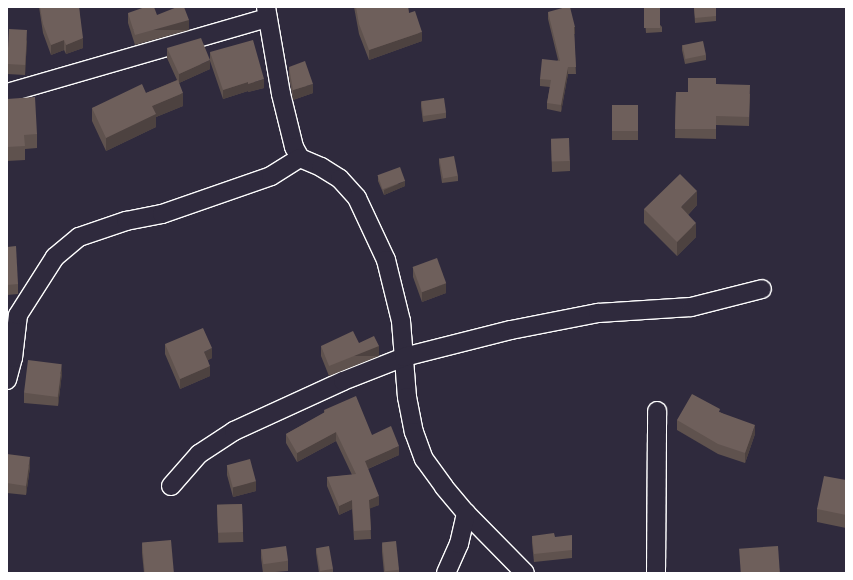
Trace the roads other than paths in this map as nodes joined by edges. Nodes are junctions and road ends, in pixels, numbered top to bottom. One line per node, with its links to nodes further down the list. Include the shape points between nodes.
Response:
1 (267, 13): 2 (street); 3 (street, via 288,128)
2 (7, 93)
3 (300, 158): 5 (street, via 271,176 162,214 126,221 79,237 55,257); 6 (street, via 340,179 358,198 386,260 402,321)
4 (762, 289): 6 (street, via 691,307 598,313 511,330)
5 (12, 315): 7 (street, via 13,358)
6 (404, 357): 9 (street, via 342,381 234,432 199,454); 10 (street, via 407,397 414,432 424,458)
7 (7, 380)
8 (657, 411): 13 (street)
9 (171, 486)
10 (466, 513): 11 (street, via 459,544); 12 (street)
11 (446, 573)
12 (525, 573)
13 (656, 573)

